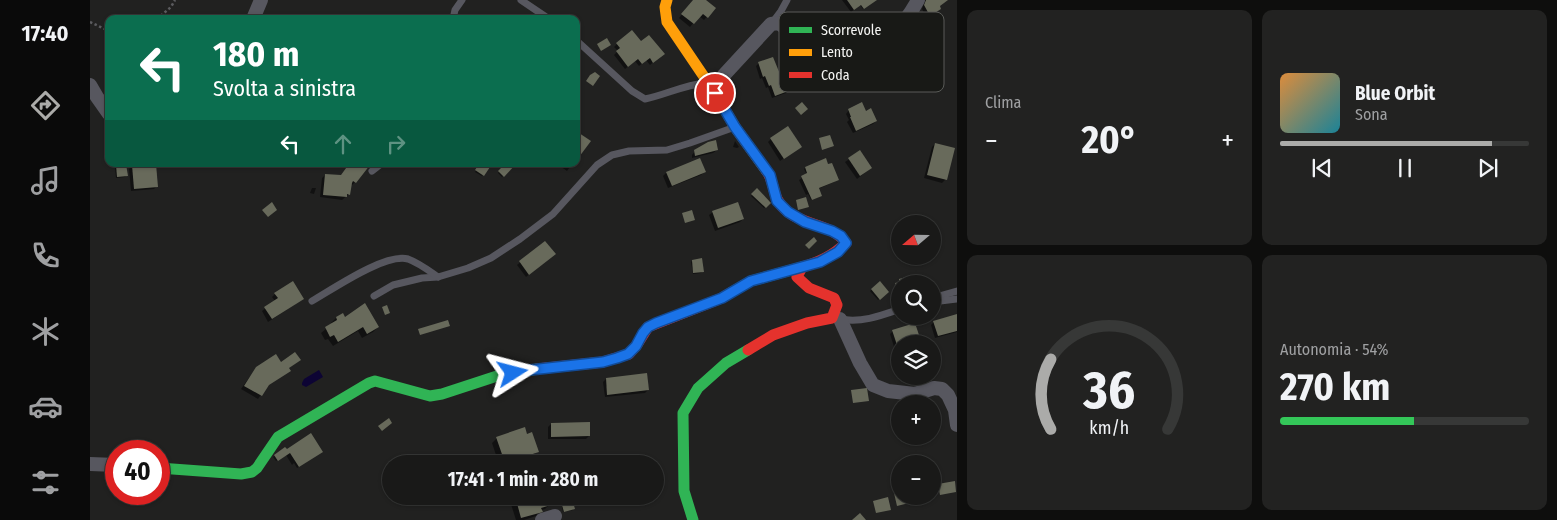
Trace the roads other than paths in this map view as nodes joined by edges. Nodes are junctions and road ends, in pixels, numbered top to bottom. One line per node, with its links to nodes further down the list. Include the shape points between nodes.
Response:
1 (261, 0): 10 (street)
2 (462, 0): 11 (lane)
3 (521, 0): 12 (lane)
4 (666, 0): 17 (street, via 667,22)
5 (787, 0): 7 (lane)
6 (918, 0): 8 (street)
7 (780, 12)
8 (911, 12)
9 (779, 14): 13 (lane)
10 (255, 15)
11 (454, 15)
12 (543, 15)
13 (771, 24): 14 (street); 17 (street)
14 (779, 24)
15 (580, 44): 17 (lane, via 644,99 696,84)
16 (90, 85): 18 (street)
17 (711, 88): 19 (street)
18 (105, 108)
19 (735, 127): 22 (street, via 770,175 777,201 788,212 832,231 846,243 838,252 820,262); 23 (lane, via 667,150 612,155 597,165 553,214 520,240 491,258)
20 (378, 167): 21 (lane)
21 (372, 172)
22 (802, 267): 31 (street, via 797,277 802,285 834,298 838,305); 35 (street, via 751,281 722,298 656,323 648,327 628,354 617,358 497,376 430,396 375,381 278,437 254,471 241,474)
23 (438, 277): 26 (lane, via 393,284); 28 (lane, via 406,258 394,258)
24 (957, 291): 25 (lane)
25 (941, 295)
26 (374, 296)
27 (957, 299): 29 (lane)
28 (312, 301)
29 (941, 301)
30 (891, 312): 31 (lane, via 865,320)
31 (836, 318): 32 (street, via 874,385 888,391 915,394 942,389 955,410); 36 (street, via 807,323 773,335 726,363 698,388 683,413 684,492)
32 (957, 425)
33 (90, 464): 34 (street)
34 (105, 465)
35 (170, 469)
36 (693, 520)

